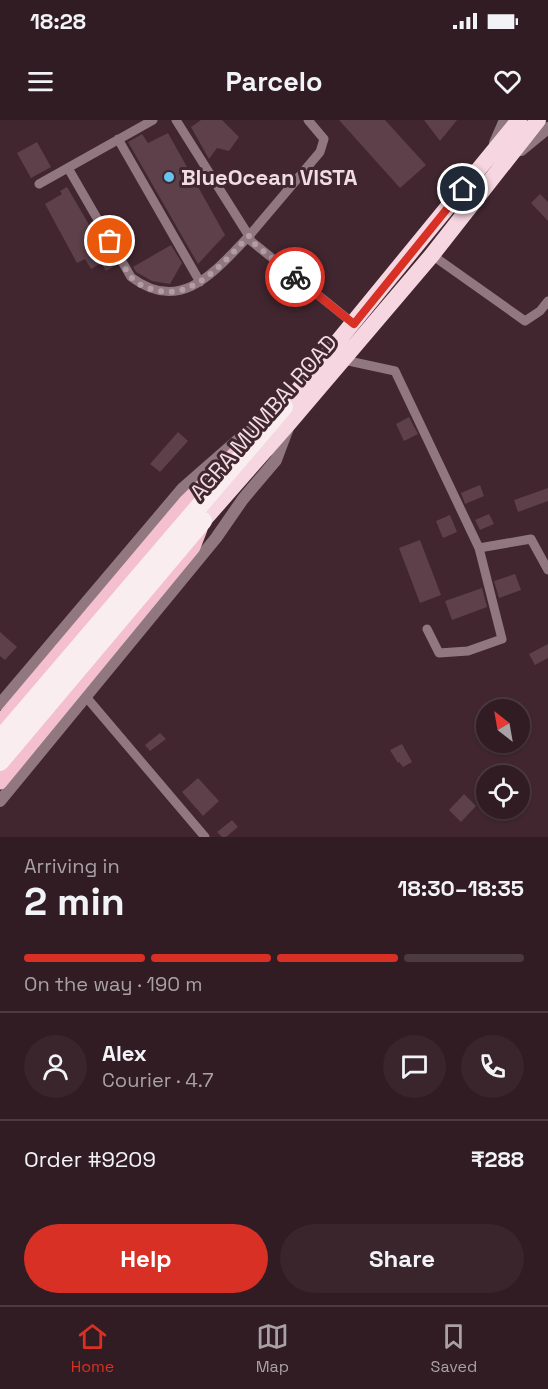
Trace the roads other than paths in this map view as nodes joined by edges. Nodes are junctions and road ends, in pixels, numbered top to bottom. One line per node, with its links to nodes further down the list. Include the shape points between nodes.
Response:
1 (153, 120): 8 (street)
2 (176, 120): 12 (street)
3 (308, 120): 12 (street, via 324,139 320,152)
4 (505, 120): 9 (street)
5 (519, 120): 9 (highway, AGRA MUMBAI ROAD)
6 (538, 120): 9 (highway, AGRA MUMBAI ROAD)
7 (548, 128): 9 (street)
8 (118, 139): 10 (street); 14 (street)
9 (494, 161): 13 (highway, AGRA MUMBAI ROAD); 16 (highway, AGRA MUMBAI ROAD)
10 (68, 168): 11 (street); 14 (street, via 131,277 145,288 163,293 179,292)
11 (39, 184)
12 (249, 236): 14 (street); 16 (street)
13 (432, 255): 15 (street, via 525,321); 17 (highway, AGRA MUMBAI ROAD)
14 (200, 282)
15 (548, 301)
16 (354, 324): 18 (highway, AGRA MUMBAI ROAD)
17 (344, 360): 18 (highway, AGRA MUMBAI ROAD); 21 (street, via 395,370)
18 (287, 414): 19 (highway); 20 (highway, AGRA MUMBAI ROAD); 25 (street, via 276,460); 26 (street, via 239,439 183,488)
19 (259, 437): 24 (highway); 27 (main road, via 236,452 186,502)
20 (203, 520): 24 (highway); 30 (main road, via 193,547)
21 (479, 548): 22 (street, via 531,539); 23 (street, via 502,639 468,651 439,653)
22 (548, 570)
23 (427, 629)
24 (88, 645): 28 (highway); 29 (highway)
25 (87, 698): 31 (street); 32 (street)
26 (0, 704)
27 (0, 723)
28 (0, 739)
29 (0, 762)
30 (0, 782)
31 (0, 801)
32 (205, 837)

